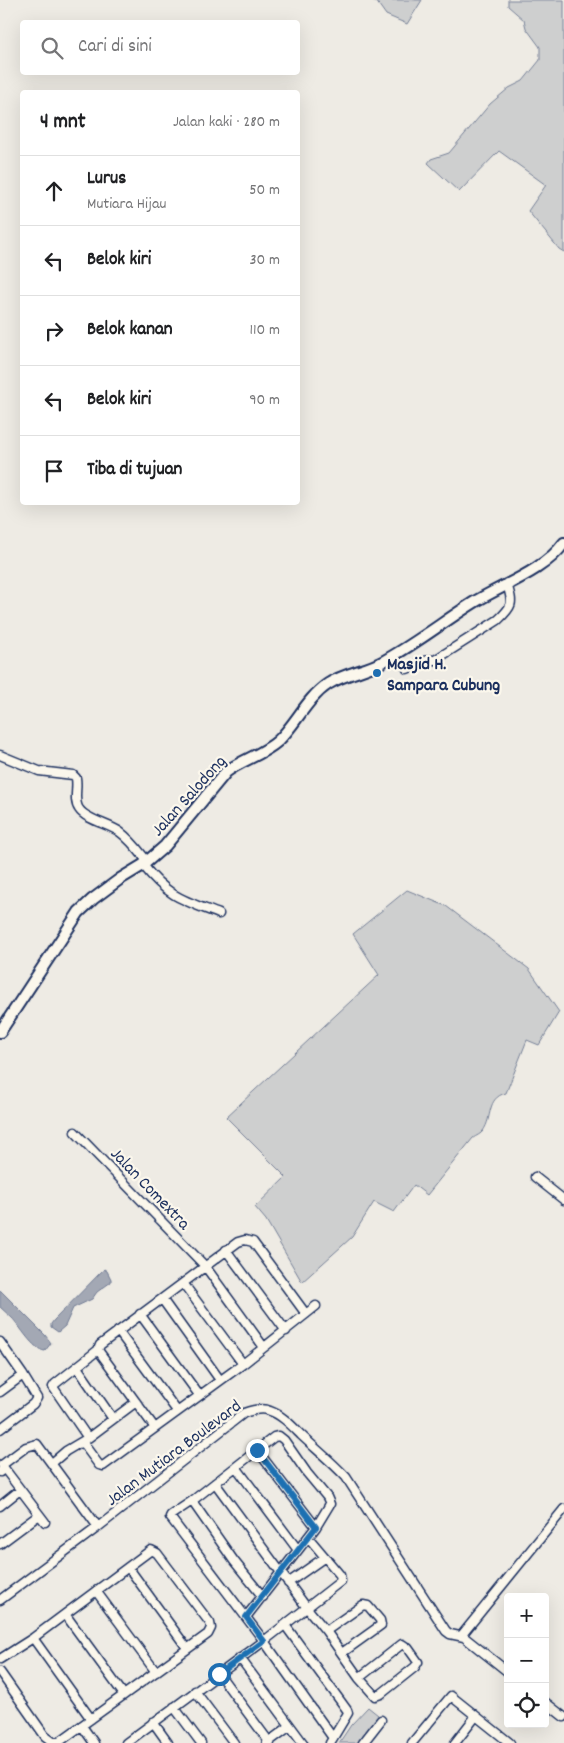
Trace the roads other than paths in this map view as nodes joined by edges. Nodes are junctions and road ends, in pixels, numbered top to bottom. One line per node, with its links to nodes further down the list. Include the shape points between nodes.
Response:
1 (564, 543): 2 (street, Jalan Salodong, via 543,563)
2 (507, 583): 3 (street, via 512,601 505,614 435,660); 5 (street, Jalan Salodong, via 384,662 326,686 269,748 226,772 165,846)
3 (408, 669)
4 (0, 755): 5 (street, via 39,770 73,775 80,811 119,831 134,844)
5 (145, 863): 6 (street, via 165,889 185,902); 7 (street, Jalan Salodong, via 79,912)
6 (219, 914)
7 (0, 1032)
8 (75, 1132): 12 (street, Jalan Comextra)
9 (535, 1177): 10 (street)
10 (564, 1200)
11 (226, 1250): 12 (street); 17 (street, via 245,1240 253,1242); 19 (street)
12 (205, 1266): 13 (street); 21 (street, Jalan Comextra)
13 (182, 1283): 14 (street); 23 (street)
14 (162, 1299): 16 (street); 26 (street)
15 (316, 1306): 17 (street)
16 (140, 1314): 18 (street); 28 (street)
17 (306, 1314): 19 (street)
18 (118, 1331): 22 (street); 30 (street)
19 (286, 1331): 21 (street)
20 (0, 1342): 25 (street)
21 (263, 1346): 23 (street)
22 (98, 1350): 24 (street); 29 (street)
23 (243, 1364): 26 (street)
24 (77, 1367): 31 (street); 34 (street, via 53,1387)
25 (23, 1375): 27 (street); 33 (street, via 37,1400)
26 (220, 1380): 28 (street)
27 (1, 1389)
28 (199, 1395): 30 (street)
29 (136, 1402): 31 (street); 32 (street)
30 (177, 1411): 32 (street)
31 (113, 1419): 34 (street)
32 (156, 1428): 34 (street, via 103,1466 99,1466)
33 (0, 1429)
34 (85, 1440): 36 (street)
35 (257, 1450): 38 (street); 47 (street); 47 (street, via 276,1436 282,1438 330,1504)
36 (52, 1463): 37 (street, via 35,1444 26,1447); 46 (street)
37 (2, 1467): 40 (street)
38 (236, 1467): 39 (street); 50 (street)
39 (215, 1483): 41 (street); 53 (street)
40 (20, 1490): 42 (street); 44 (street)
41 (192, 1501): 56 (street); 60 (street, via 170,1517)
42 (0, 1506)
43 (564, 1509): 63 (street)
44 (39, 1515): 45 (street); 49 (street)
45 (45, 1522)
46 (98, 1527): 57 (street, Jalan Mutiara Boulevard); 63 (street, Jalan Mutiara Boulevard, via 244,1413 268,1410 292,1426 346,1477 442,1626 450,1634)
47 (316, 1527): 48 (street)
48 (308, 1537): 50 (street); 51 (street)
49 (0, 1544)
50 (298, 1550): 53 (street)
51 (325, 1557): 54 (street); 58 (street, via 341,1579)
52 (128, 1567): 55 (street); 66 (street); 66 (street, via 154,1550 210,1623 210,1631)
53 (280, 1572): 54 (street); 56 (street)
54 (288, 1583): 58 (street)
55 (96, 1590): 59 (street); 71 (street)
56 (262, 1597): 60 (street)
57 (0, 1600)
58 (307, 1608): 61 (street); 62 (street)
59 (64, 1614): 64 (street); 76 (street)
60 (246, 1617): 65 (street)
61 (285, 1625): 65 (street); 86 (street, via 347,1710)
62 (326, 1631): 67 (street); 67 (street, via 363,1605 368,1606 380,1620 381,1625)
63 (461, 1636): 70 (street, Jalan Mutiara Boulevard)
64 (33, 1638): 69 (street); 81 (street)
65 (264, 1641): 68 (street); 86 (street)
66 (188, 1648): 71 (street)
67 (342, 1653): 74 (street)
68 (240, 1658): 73 (street); 85 (street)
69 (0, 1659)
70 (504, 1669)
71 (156, 1672): 76 (street)
72 (0, 1673): 84 (street, via 45,1736 53,1742 59,1742)
73 (219, 1674): 75 (street); 93 (street)
74 (359, 1678): 74 (street, via 401,1645 408,1648 418,1662 377,1696 371,1694)
75 (195, 1691): 78 (street); 92 (street)
76 (124, 1695): 81 (street)
77 (549, 1705): 80 (street)
78 (174, 1707): 83 (street); 91 (street)
79 (476, 1716): 88 (street); 96 (street, via 451,1696); 97 (street)
80 (564, 1717)
81 (92, 1719): 84 (street)
82 (382, 1720): 95 (street)
83 (153, 1722): 87 (street); 90 (street)
84 (82, 1726): 89 (street)
85 (290, 1726): 93 (street); 94 (street)
86 (331, 1741)
87 (129, 1742)
88 (506, 1742)
89 (94, 1743)
90 (168, 1743)
91 (201, 1743)
92 (234, 1743)
93 (268, 1743)
94 (303, 1743)
95 (363, 1743)
96 (412, 1743)
97 (455, 1743)

